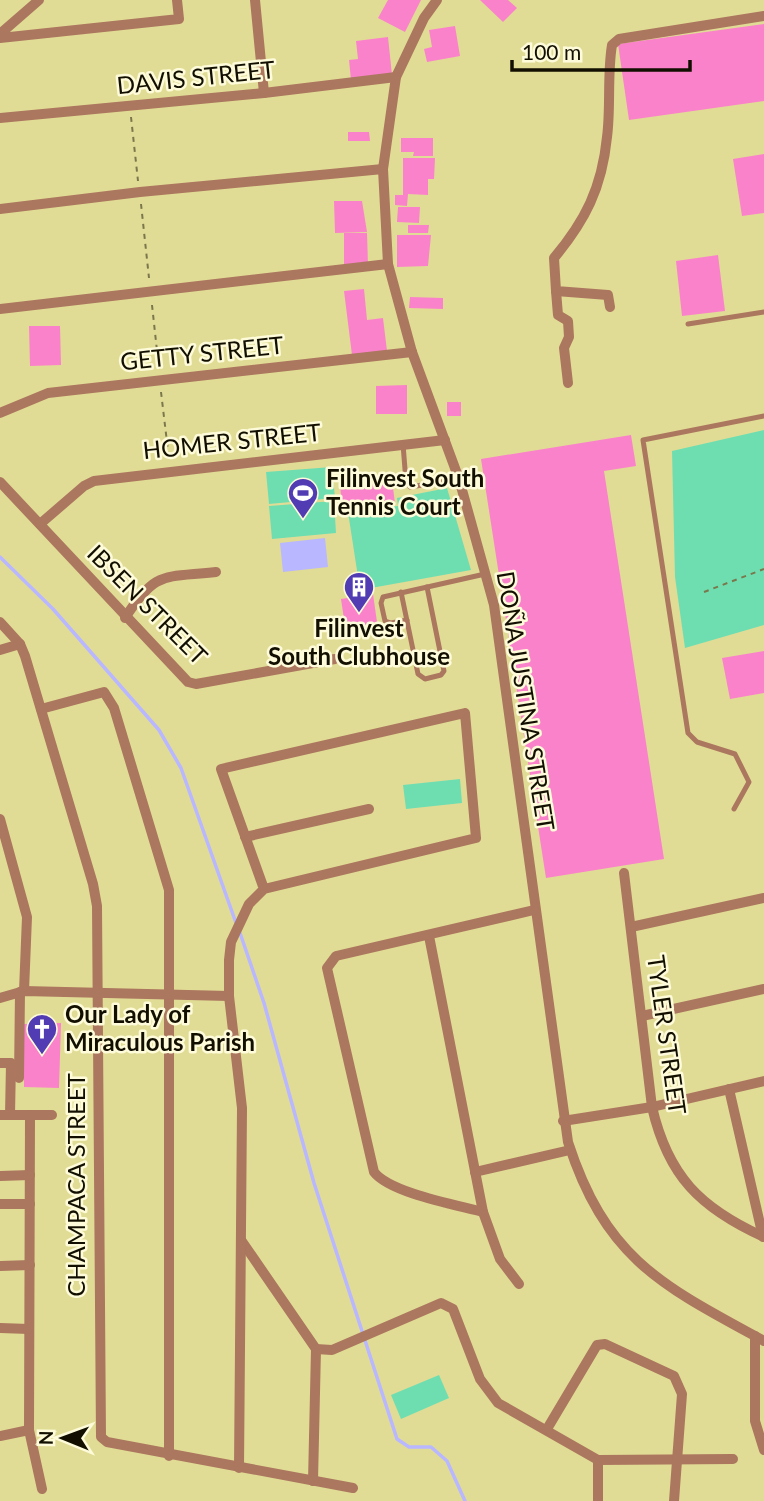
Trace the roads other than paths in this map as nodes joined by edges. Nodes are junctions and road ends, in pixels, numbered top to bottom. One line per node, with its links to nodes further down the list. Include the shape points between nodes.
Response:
1 (39, 0): 6 (street)
2 (177, 0): 6 (street, via 179,19)
3 (255, 0): 8 (street)
4 (437, 0): 7 (street, DOÑA JUSTINA STREET)
5 (764, 16): 13 (street, via 619,39 612,45 602,166 591,208 572,231 568,246 554,258)
6 (0, 36)
7 (396, 77): 8 (street, DAVIS STREET); 10 (street, DOÑA JUSTINA STREET)
8 (264, 93): 9 (street, DAVIS STREET)
9 (0, 118)
10 (383, 169): 11 (street); 12 (street, DOÑA JUSTINA STREET)
11 (0, 209)
12 (388, 264): 15 (street); 18 (street, DOÑA JUSTINA STREET)
13 (556, 291): 14 (street, via 608,295); 19 (street, via 558,315 568,321 564,348)
14 (610, 307)
15 (0, 309)
16 (764, 312): 17 (lane)
17 (688, 324)
18 (412, 352): 20 (street, GETTY STREET, via 48,393); 22 (street, DOÑA JUSTINA STREET)
19 (568, 383)
20 (0, 413)
21 (764, 416): 39 (lane, via 643,440 688,733 697,742 735,754 749,782)
22 (445, 440): 23 (street, HOMER STREET); 24 (street, DOÑA JUSTINA STREET)
23 (403, 444): 24 (lane, via 410,487); 26 (street, HOMER STREET, via 94,481)
24 (459, 479): 28 (street, DOÑA JUSTINA STREET)
25 (0, 482): 26 (street, IBSEN STREET)
26 (40, 524): 31 (street, IBSEN STREET)
27 (216, 572): 31 (street, via 155,581 144,589)
28 (485, 574): 29 (lane); 45 (street, DOÑA JUSTINA STREET, via 494,605)
29 (427, 587): 30 (lane); 32 (lane, via 444,668 441,675 420,677)
30 (401, 592): 32 (lane); 32 (lane, via 383,597 382,610 388,623)
31 (125, 618): 36 (street, IBSEN STREET, via 192,684)
32 (407, 620)
33 (0, 622): 34 (street, CHAMPACA STREET)
34 (20, 644): 35 (street); 37 (street, CHAMPACA STREET)
35 (0, 650)
36 (335, 659)
37 (41, 709): 50 (street, CHAMPACA STREET, via 93,884); 51 (street, via 104,692 114,708 169,890)
38 (369, 809): 41 (street)
39 (734, 809)
40 (0, 819): 49 (street, via 27,917)
41 (245, 836): 43 (street); 43 (street, via 221,769 465,713 476,838)
42 (624, 873): 46 (street, TYLER STREET)
43 (264, 889): 52 (street, via 249,904 232,942)
44 (764, 898): 46 (street)
45 (534, 910): 47 (street); 63 (street, DOÑA JUSTINA STREET)
46 (631, 927): 54 (street, TYLER STREET)
47 (429, 936): 65 (street); 70 (street, via 335,956 328,963 327,974 374,1172 414,1193)
48 (764, 989): 54 (street)
49 (22, 992): 50 (street); 53 (street); 56 (street)
50 (97, 993): 51 (street); 84 (street, CHAMPACA STREET, via 99,1430 107,1442)
51 (170, 995): 52 (street); 84 (street)
52 (229, 996): 72 (street, via 242,1108)
53 (0, 998)
54 (642, 1016): 59 (street, TYLER STREET)
55 (0, 1063): 60 (street, via 11,1063)
56 (19, 1078)
57 (764, 1081): 58 (street)
58 (729, 1089): 59 (street); 71 (street)
59 (652, 1107): 63 (street); 71 (street, TYLER STREET, via 664,1150 690,1189 722,1216)
60 (5, 1115): 61 (street)
61 (30, 1115): 62 (street); 66 (street)
62 (52, 1115)
63 (563, 1121): 64 (street, DOÑA JUSTINA STREET)
64 (570, 1150): 65 (street); 78 (street, DOÑA JUSTINA STREET, via 599,1216 635,1261)
65 (475, 1172): 70 (street)
66 (30, 1175): 67 (street); 68 (street)
67 (0, 1176)
68 (30, 1204): 69 (street); 73 (street)
69 (0, 1205)
70 (483, 1212): 75 (street, via 500,1259)
71 (764, 1237)
72 (241, 1240): 79 (street); 88 (street)
73 (30, 1265): 74 (street); 77 (street)
74 (0, 1266)
75 (519, 1284)
76 (0, 1328): 77 (street)
77 (29, 1329): 81 (street)
78 (760, 1338): 83 (street, via 755,1421)
79 (316, 1349): 80 (street, via 332,1350 441,1303 448,1304 480,1379 498,1403); 89 (street)
80 (547, 1429): 85 (street, via 591,1351 605,1344 680,1383); 87 (street)
81 (29, 1430): 82 (street); 91 (street)
82 (0, 1436)
83 (764, 1450)
84 (169, 1456): 88 (street)
85 (677, 1459): 86 (street); 87 (street); 93 (street)
86 (733, 1459)
87 (598, 1460): 92 (street)
88 (239, 1468): 89 (street)
89 (313, 1480): 90 (street)
90 (353, 1488)
91 (42, 1489)
92 (598, 1501)
93 (674, 1501)

